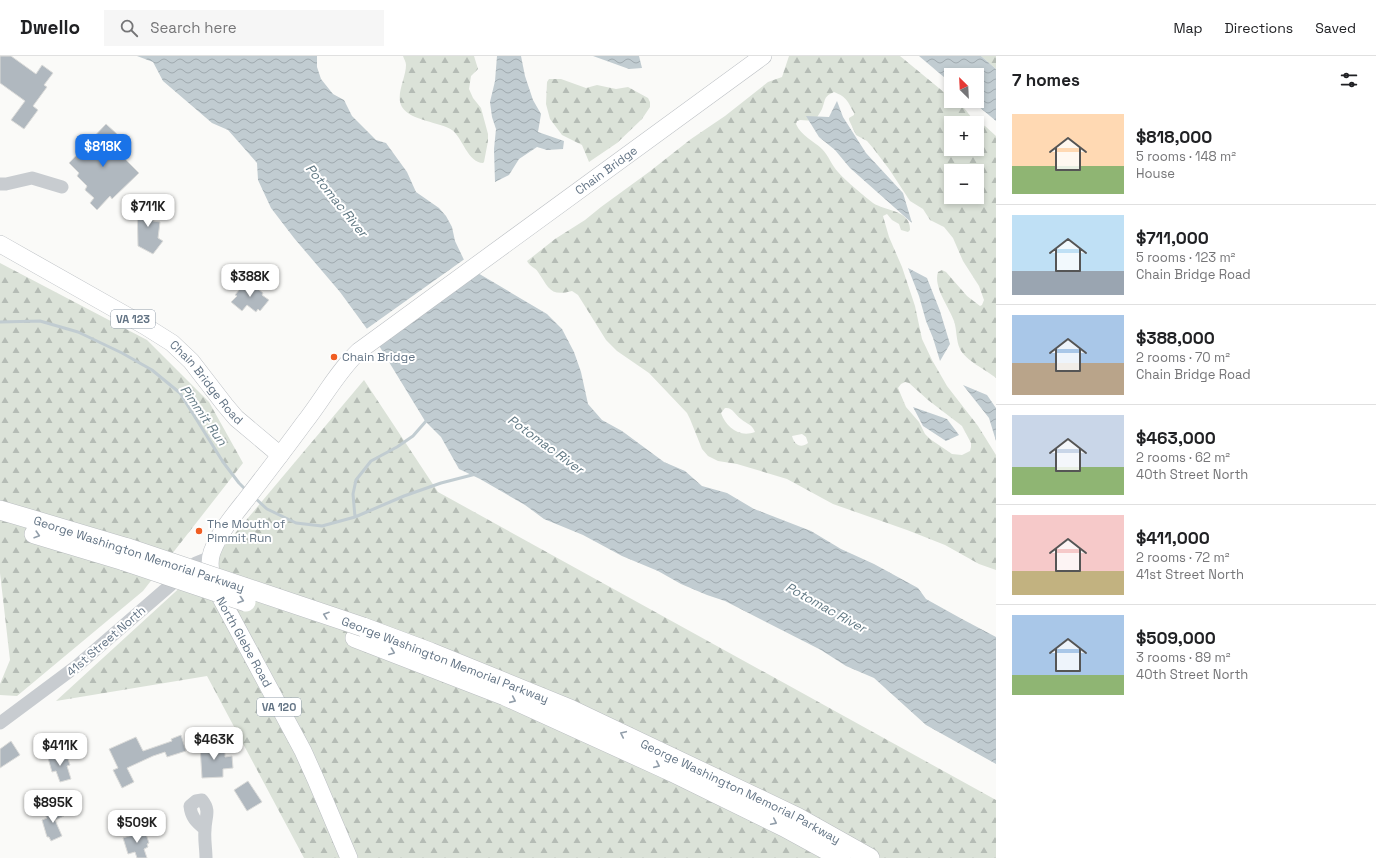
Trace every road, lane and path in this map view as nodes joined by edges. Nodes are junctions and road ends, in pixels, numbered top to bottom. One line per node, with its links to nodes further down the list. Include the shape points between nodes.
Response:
1 (763, 56): 5 (main road, Chain Bridge, via 353,356)
2 (0, 184): 3 (street, via 32,178)
3 (62, 187)
4 (0, 244): 5 (main road, Chain Bridge Road / VA 123, via 172,343 191,361 236,418)
5 (280, 455): 9 (main road, North Glebe Road / VA 120, via 223,531)
6 (0, 510): 8 (highway, George Washington Memorial Parkway)
7 (0, 524): 8 (highway, George Washington Memorial Parkway, one-way to 8)
8 (126, 554): 10 (highway, George Washington Memorial Parkway, bridge)
9 (211, 557): 11 (street, 41st Street North, via 196,563 78,665); 14 (main road, North Glebe Road / VA 120, via 211,574 218,594 303,751)
10 (359, 633): 15 (highway, George Washington Memorial Parkway, one-way to 15, via 672,772 784,826); 16 (highway, George Washington Memorial Parkway, one-way to 10, via 797,817 570,709 430,652)
11 (0, 723)
12 (205, 828): 13 (street)
13 (206, 858)
14 (348, 858)
15 (841, 858)
16 (870, 858)

